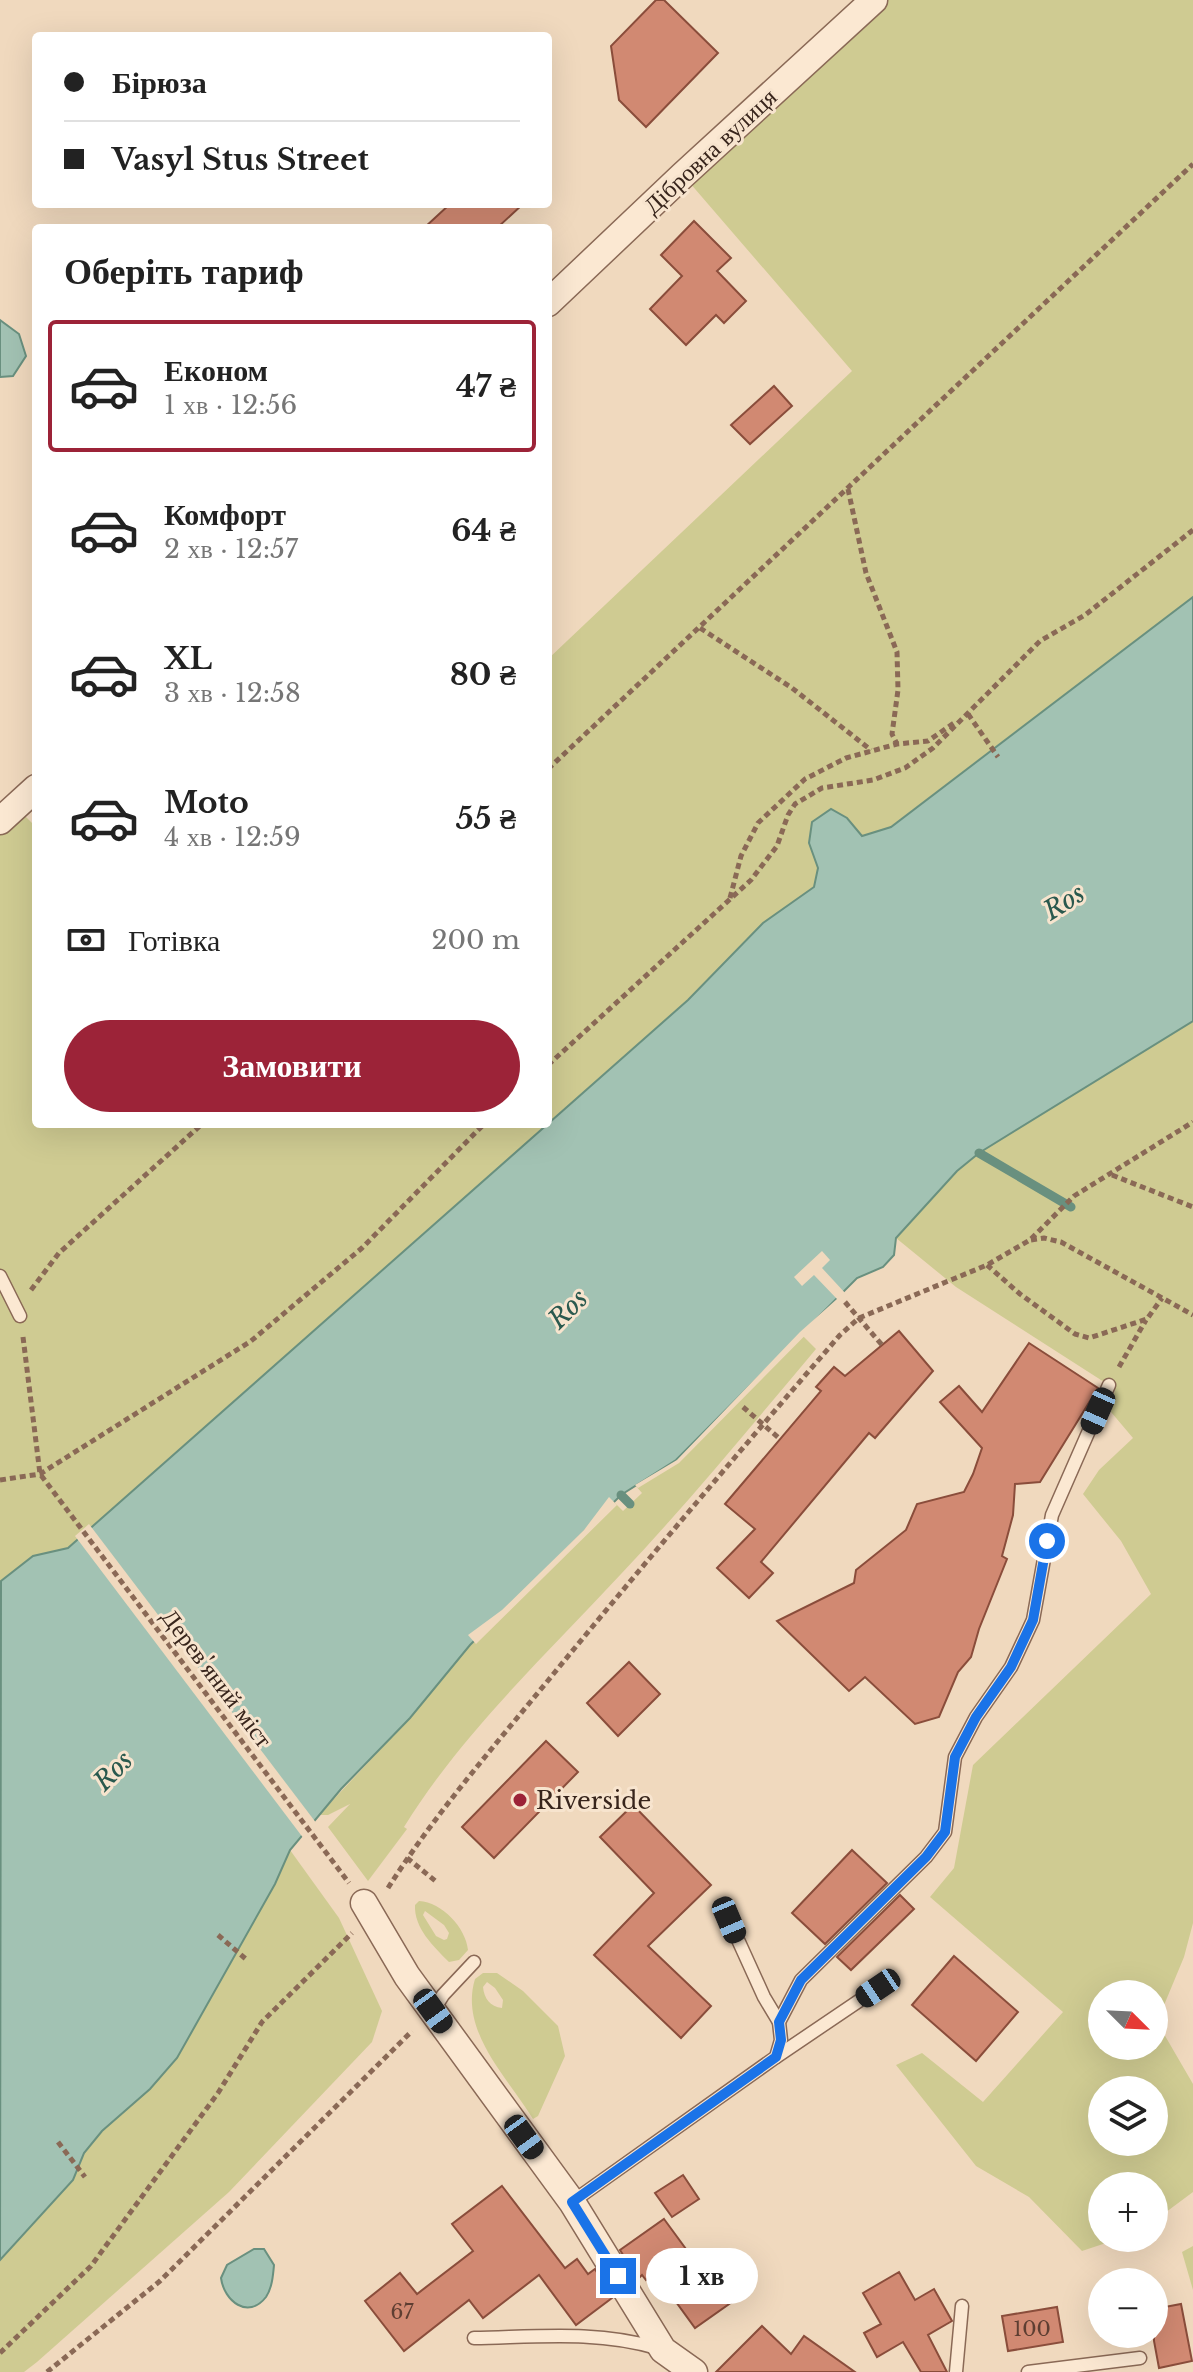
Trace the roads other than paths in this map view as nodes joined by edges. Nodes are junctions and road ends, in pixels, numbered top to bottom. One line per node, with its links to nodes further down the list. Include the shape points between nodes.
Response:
1 (874, 0): 2 (street, Дібровна вулиця)
2 (552, 299)
3 (32, 792): 4 (street)
4 (0, 821)
5 (0, 1276): 6 (lane)
6 (20, 1316)
7 (1109, 1385): 13 (lane, via 1052,1515 1033,1620 1011,1667 955,1757 945,1832 801,1980)
8 (368, 1909): 12 (street)
9 (729, 1920): 13 (lane)
10 (474, 1962): 12 (lane)
11 (878, 1988): 14 (lane)
12 (433, 2011): 15 (street)
13 (779, 2022): 14 (lane)
14 (776, 2057): 15 (lane)
15 (572, 2202): 18 (street)
16 (962, 2306): 21 (lane)
17 (474, 2338): 18 (lane, via 586,2336 628,2339)
18 (663, 2350): 20 (street)
19 (1140, 2358): 22 (lane)
20 (694, 2372)
21 (956, 2372)
22 (1028, 2372)

